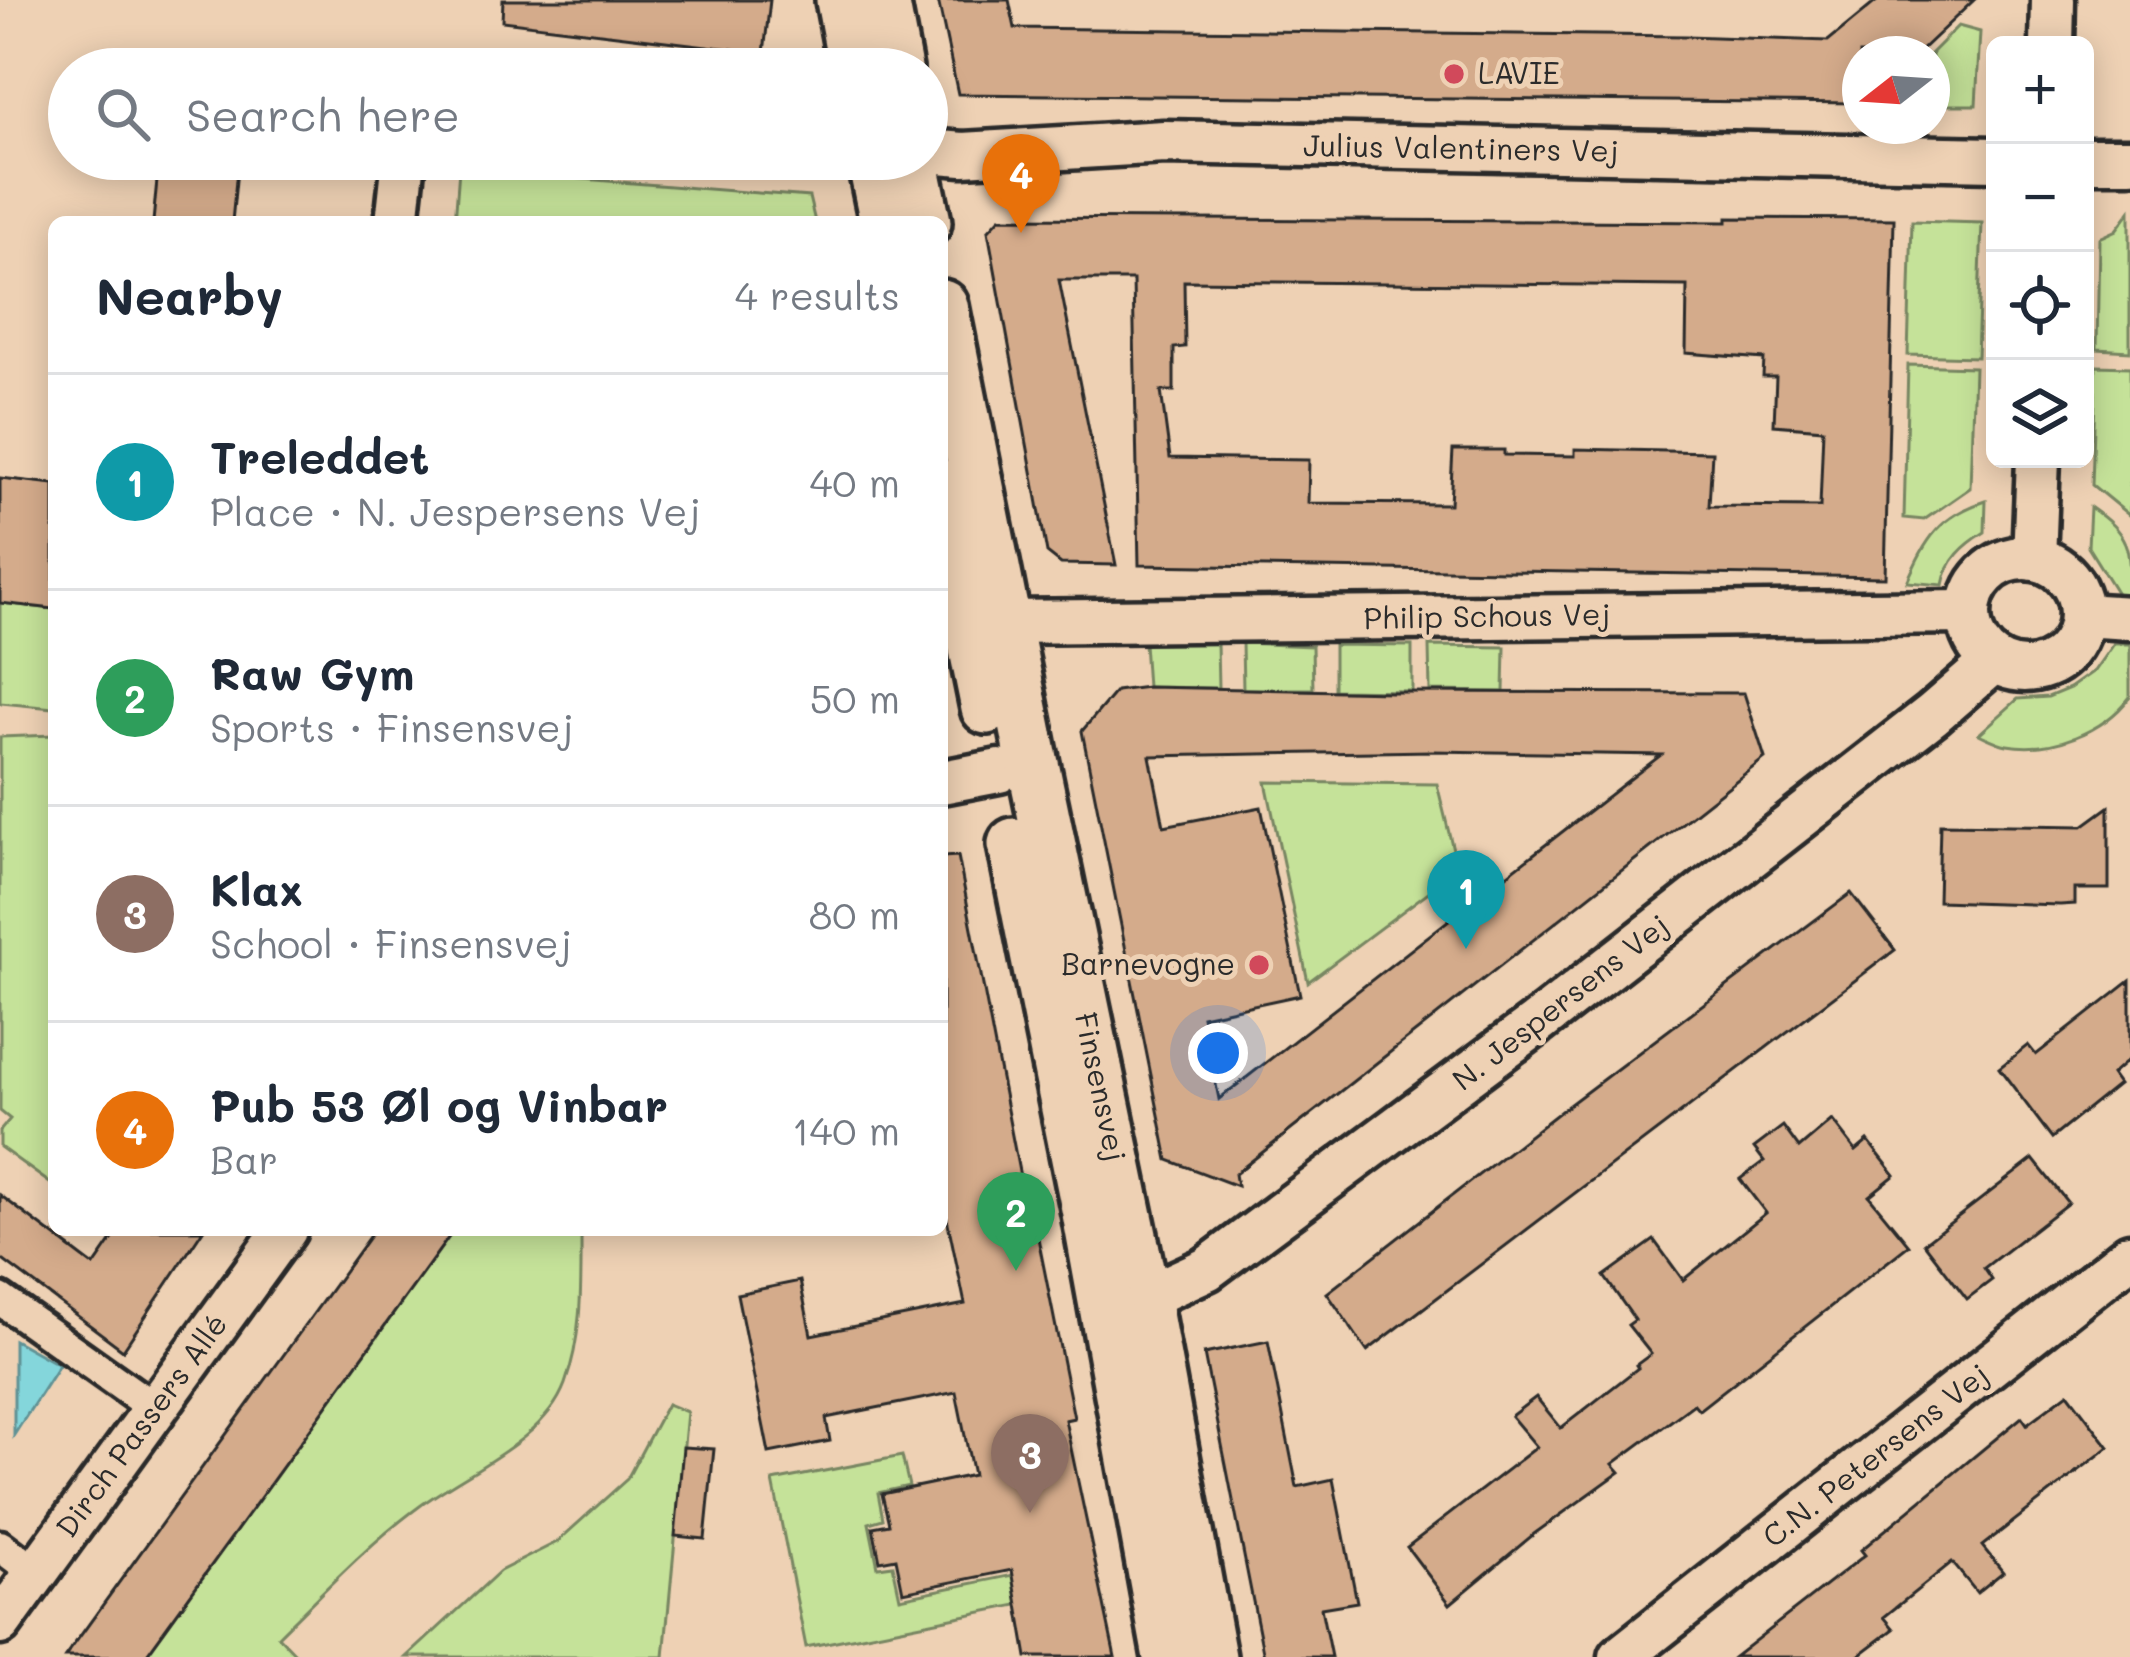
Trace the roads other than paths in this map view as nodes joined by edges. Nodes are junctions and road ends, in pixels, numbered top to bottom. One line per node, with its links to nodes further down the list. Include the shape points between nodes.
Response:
1 (842, 0): 5 (street)
2 (883, 0): 6 (street)
3 (2053, 0): 4 (street)
4 (2051, 36)
5 (851, 48)
6 (892, 48)
7 (948, 153): 8 (street, Julius Valentiners Vej, via 1164,142)
8 (1986, 159)
9 (2094, 160): 10 (street)
10 (2130, 160)
11 (402, 180): 14 (street)
12 (877, 180): 15 (street)
13 (916, 180): 16 (street)
14 (399, 216)
15 (885, 216)
16 (924, 216)
17 (948, 336): 24 (street, Finsensvej)
18 (2038, 468): 20 (street)
19 (948, 509): 26 (street, Finsensvej)
20 (2034, 559): 21 (street, via 1989,571); 22 (street, via 2068,578)
21 (1969, 612): 24 (street, Philip Schous Vej); 25 (street, via 1971,632)
22 (2081, 615): 23 (street); 25 (street, via 2077,635 2051,664 2032,670)
23 (2130, 618)
24 (1006, 622): 26 (street, Finsensvej)
25 (1994, 662): 31 (street, N. Jespersens Vej, via 1500,1052 1208,1269)
26 (1016, 768): 27 (street); 31 (street, Finsensvej)
27 (948, 781)
28 (281, 1236): 32 (street, Dirch Passers Allé)
29 (2130, 1255): 38 (street, C.N. Petersens Vej)
30 (0, 1299): 32 (street)
31 (1125, 1303): 36 (street, Finsensvej); 37 (street, Finsensvej)
32 (155, 1408): 34 (street, Dirch Passers Allé)
33 (0, 1546): 34 (street)
34 (36, 1573): 35 (street, Dirch Passers Allé)
35 (0, 1623)
36 (1169, 1657)
37 (1210, 1657)
38 (1621, 1657)

